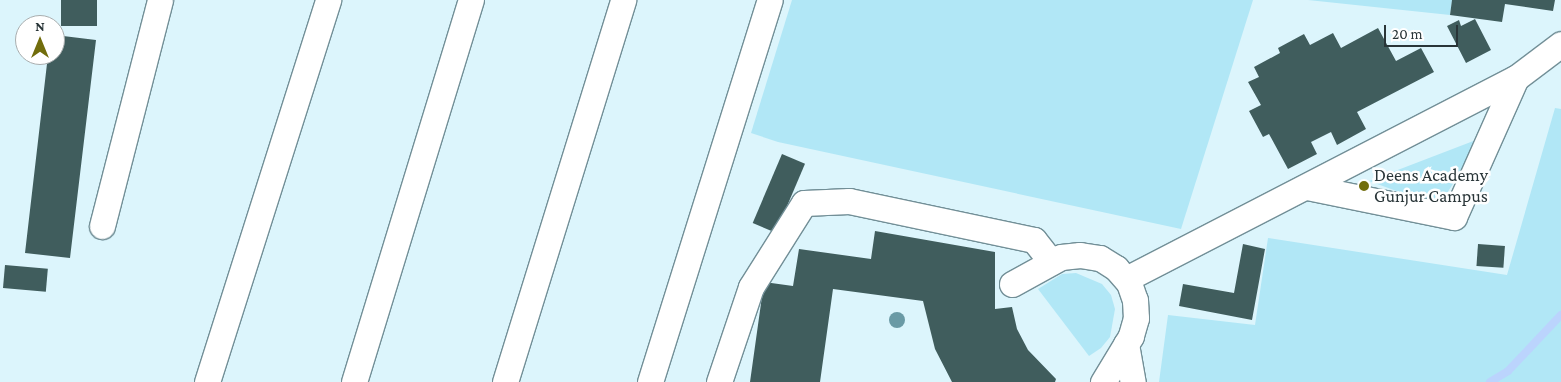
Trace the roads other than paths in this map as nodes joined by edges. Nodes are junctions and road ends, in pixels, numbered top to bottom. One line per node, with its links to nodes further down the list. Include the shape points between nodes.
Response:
1 (160, 0): 9 (lane)
2 (328, 0): 14 (lane)
3 (471, 0): 15 (lane)
4 (623, 0): 16 (lane)
5 (770, 0): 17 (lane)
6 (1561, 44): 7 (lane)
7 (1516, 78): 8 (lane); 8 (lane, via 1454,217)
8 (1307, 187): 11 (lane)
9 (102, 226)
10 (1051, 262): 11 (lane, via 1080,254 1100,258); 12 (lane); 18 (lane, via 1034,240 849,201 804,203 751,287)
11 (1126, 279): 13 (lane, via 1135,300 1136,318)
12 (1012, 284)
13 (1126, 344): 19 (lane); 20 (lane)
14 (207, 382)
15 (354, 382)
16 (505, 382)
17 (650, 382)
18 (719, 382)
19 (1104, 382)
20 (1133, 382)

